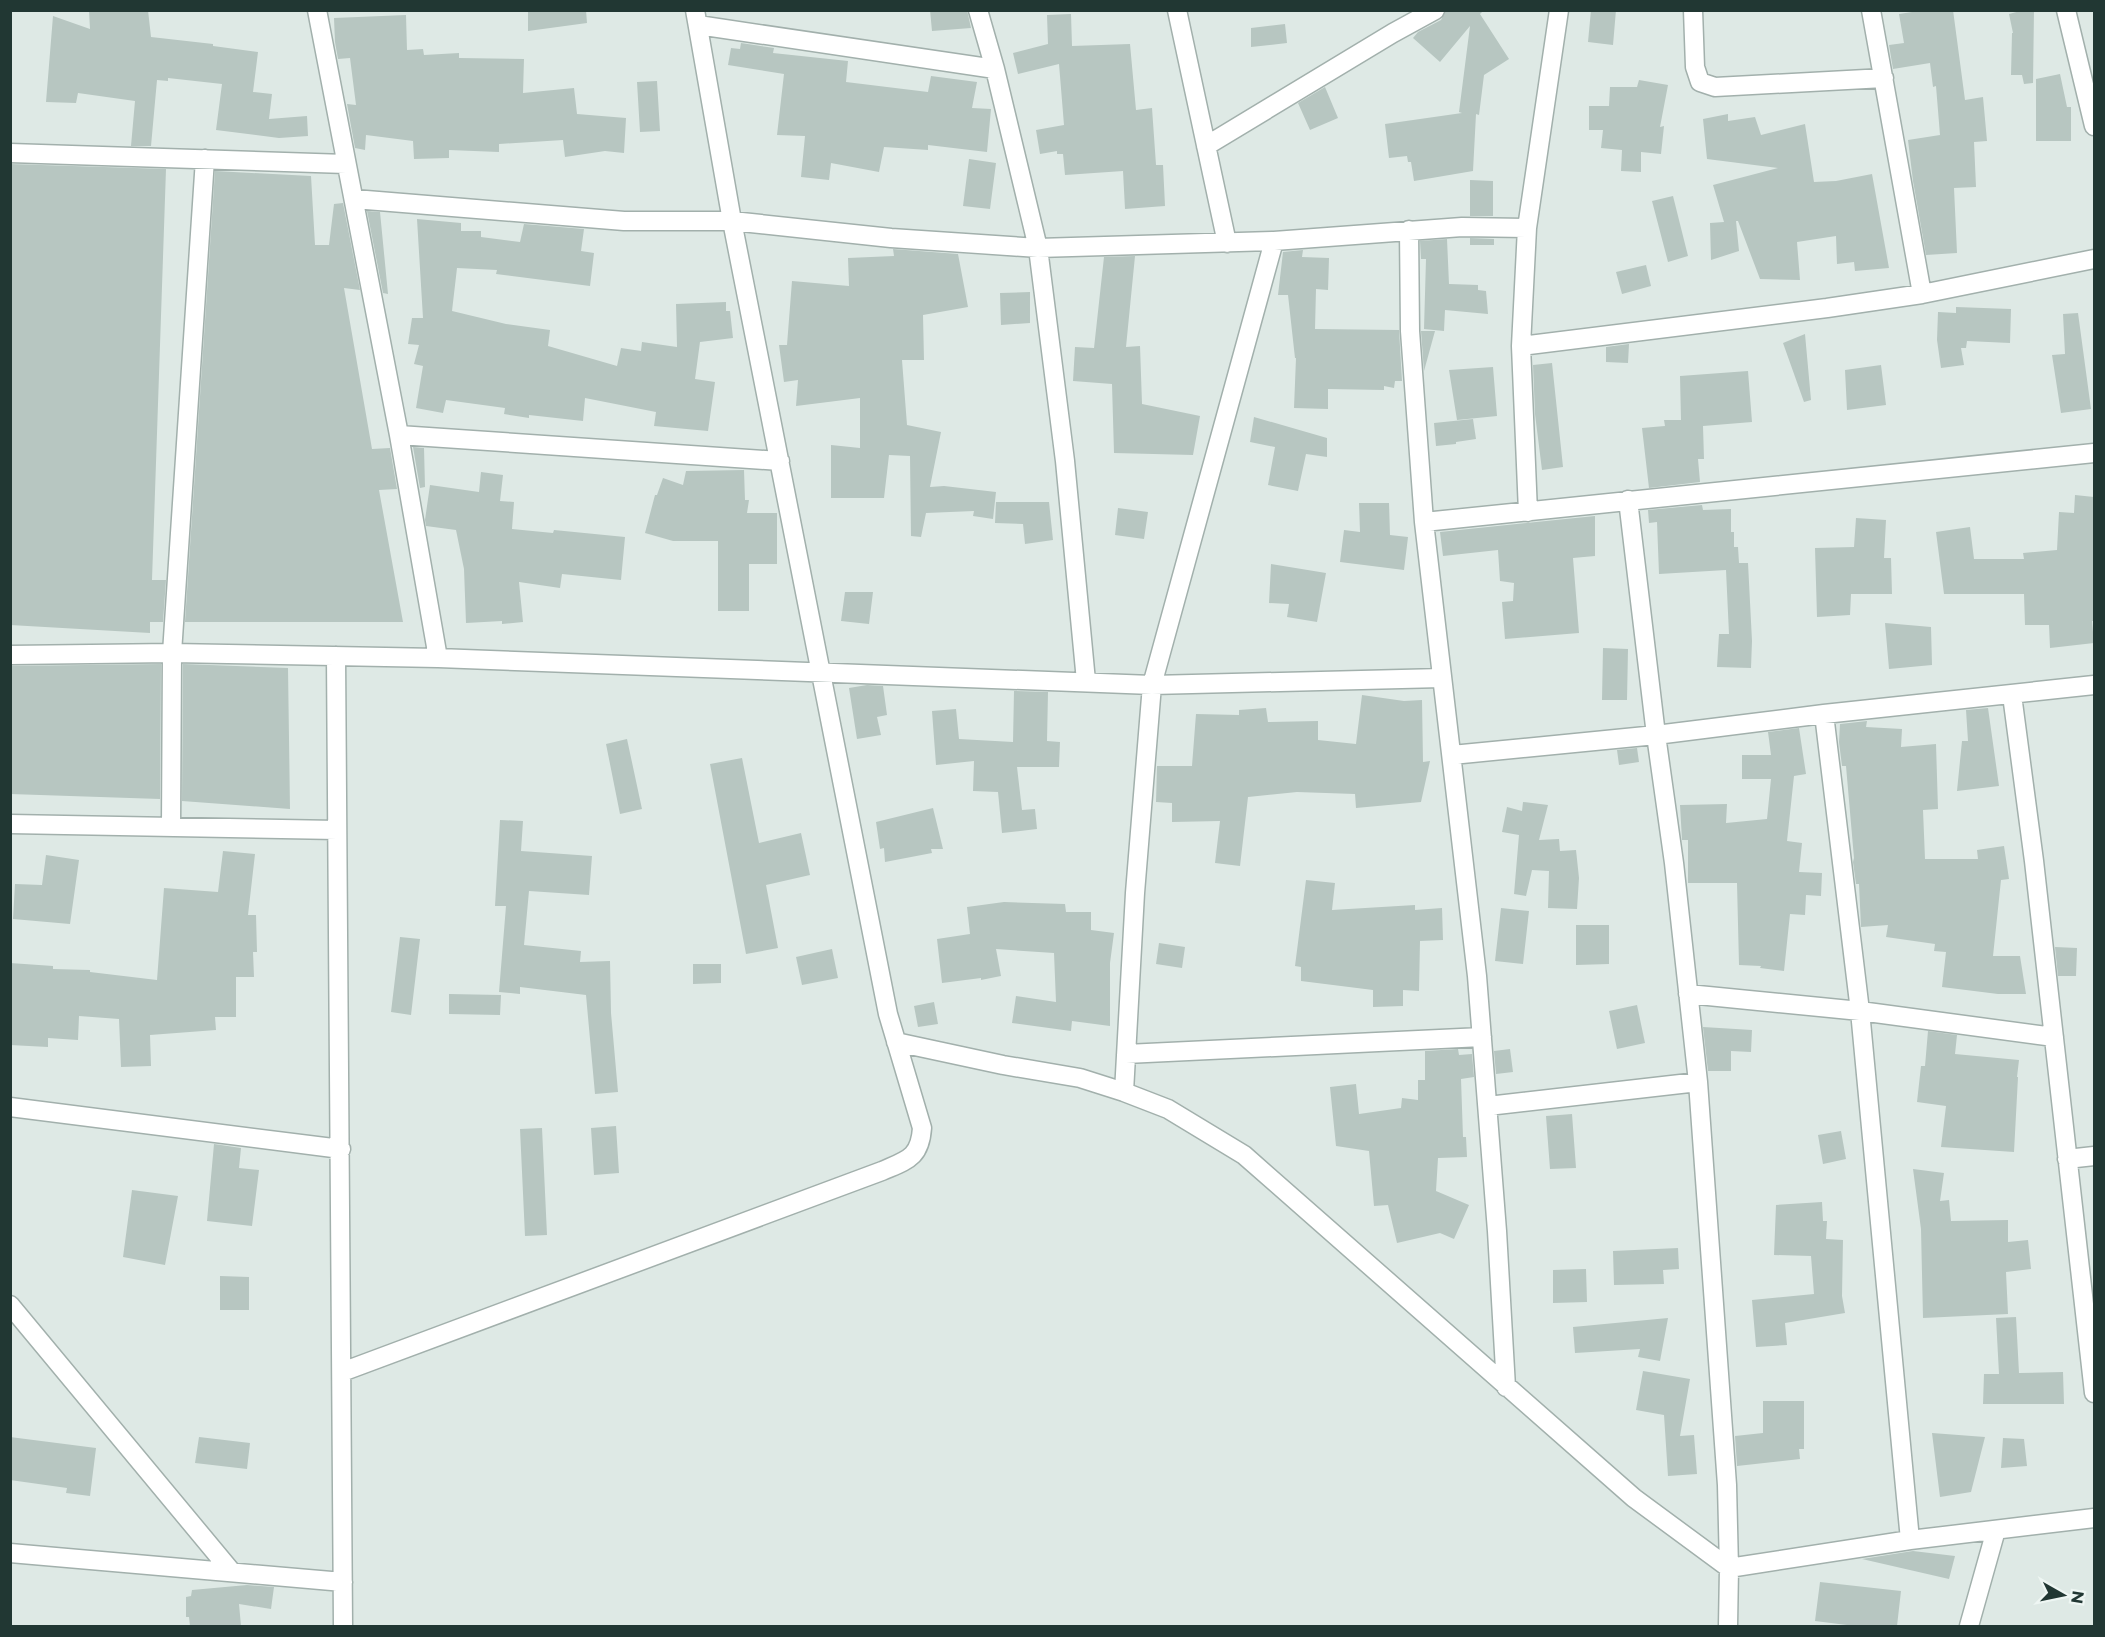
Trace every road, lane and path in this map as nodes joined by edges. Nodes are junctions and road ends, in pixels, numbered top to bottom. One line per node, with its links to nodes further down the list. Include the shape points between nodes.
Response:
1 (316, 10): 16 (street)
2 (978, 10): 10 (street)
3 (1177, 10): 13 (street)
4 (1435, 10): 13 (street)
5 (1558, 10): 19 (street)
6 (1693, 10): 11 (street, via 1695,67 1700,82 1715,87)
7 (1871, 10): 11 (street)
8 (2066, 10): 12 (street)
9 (696, 18): 10 (street); 18 (street)
10 (995, 69): 23 (street)
11 (1884, 78): 25 (street)
12 (2094, 126)
13 (1206, 146): 22 (street)
14 (10, 153): 15 (street)
15 (205, 159): 16 (street); 33 (street)
16 (346, 164): 17 (street)
17 (354, 199): 18 (street, via 624,221); 27 (street)
18 (732, 221): 23 (street); 29 (street)
19 (1527, 228): 20 (street); 26 (street)
20 (1409, 230): 21 (street); 32 (street, via 1410,331)
21 (1274, 241): 22 (street); 40 (street)
22 (1227, 243): 23 (street)
23 (1038, 248): 39 (street, via 1065,461)
24 (2094, 259): 25 (street)
25 (1922, 294): 26 (street)
26 (1521, 346): 31 (street)
27 (399, 435): 29 (street); 36 (street)
28 (2094, 453): 30 (street)
29 (780, 461): 37 (street)
30 (1628, 500): 31 (street); 44 (street)
31 (1528, 512): 32 (street)
32 (1424, 522): 38 (street)
33 (172, 653): 34 (street); 35 (street); 47 (street)
34 (10, 656)
35 (336, 656): 36 (street); 48 (street)
36 (438, 658): 37 (street)
37 (820, 672): 39 (street); 53 (street)
38 (1442, 678): 40 (street); 45 (street)
39 (1086, 681): 40 (street)
40 (1152, 685): 54 (street)
41 (2094, 685): 42 (street)
42 (2012, 694): 43 (street); 52 (street)
43 (1824, 714): 44 (street); 50 (street)
44 (1656, 735): 45 (street); 49 (street)
45 (1452, 755): 51 (street)
46 (10, 824): 47 (street)
47 (171, 827): 48 (street)
48 (337, 830): 59 (street)
49 (1688, 994): 50 (street); 55 (street)
50 (1860, 1011): 52 (street); 69 (street)
51 (1482, 1037): 54 (street); 57 (street)
52 (2054, 1037): 61 (street)
53 (896, 1042): 56 (street, via 1080,1078); 64 (street, via 922,1128 921,1143 912,1156 882,1171)
54 (1126, 1054): 56 (street)
55 (1698, 1083): 57 (street); 71 (street, via 1727,1485)
56 (1124, 1092): 65 (street, via 1168,1109 1244,1155)
57 (1488, 1106): 65 (street)
58 (10, 1107): 59 (street)
59 (340, 1149): 64 (street)
60 (2094, 1156): 61 (street)
61 (2067, 1159): 63 (street)
62 (10, 1305): 72 (street)
63 (2092, 1351): 66 (street)
64 (342, 1372): 73 (street)
65 (1506, 1387): 71 (street, via 1634,1498)
66 (2094, 1393)
67 (2094, 1518): 68 (street)
68 (1996, 1530): 69 (street); 76 (street)
69 (1910, 1540): 71 (street)
70 (10, 1553): 72 (street)
71 (1729, 1568): 75 (street)
72 (231, 1571): 73 (street)
73 (343, 1582): 74 (street)
74 (343, 1626)
75 (1728, 1626)
76 (1969, 1626)

